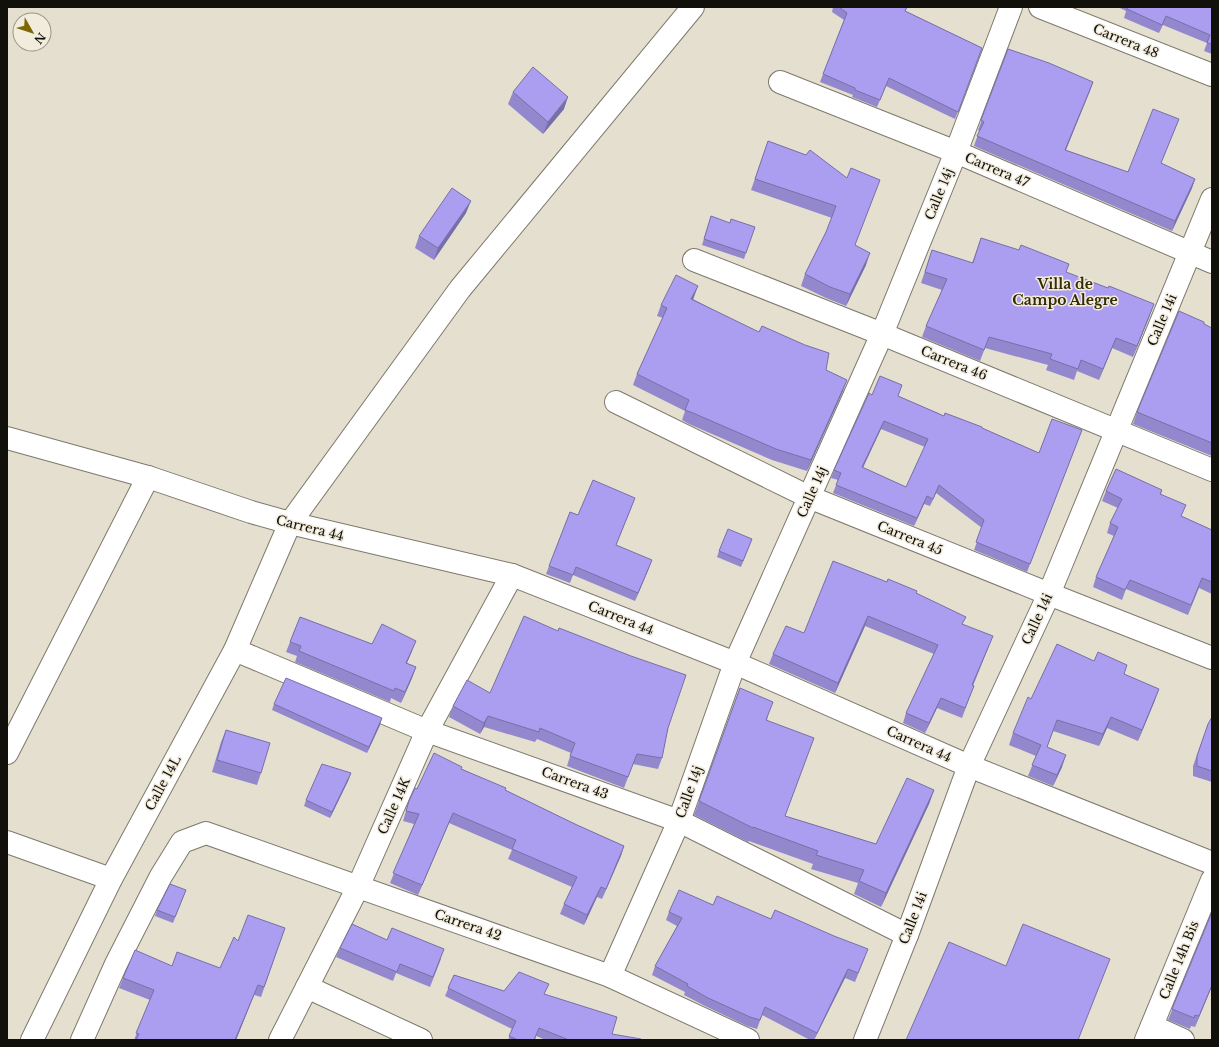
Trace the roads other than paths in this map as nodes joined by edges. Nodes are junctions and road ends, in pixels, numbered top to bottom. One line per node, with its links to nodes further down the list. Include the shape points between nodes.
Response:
1 (693, 7): 18 (street, Calle 14L, via 460,289)
2 (1011, 7): 6 (street, Calle 14j)
3 (1040, 7): 4 (street, Carrera 48)
4 (1212, 75)
5 (780, 82): 6 (street, Carrera 47)
6 (956, 152): 8 (street, Carrera 47); 11 (street, Calle 14j)
7 (1212, 199): 8 (street, Calle 14i)
8 (1191, 252): 10 (street, Carrera 47); 13 (street, Calle 14i)
9 (694, 260): 11 (street, Carrera 46)
10 (1212, 262)
11 (882, 334): 13 (street, Carrera 46); 17 (street, Calle 14j)
12 (616, 402): 17 (street, Carrera 45)
13 (1116, 430): 15 (street, Carrera 46); 20 (street, Calle 14i)
14 (7, 438): 16 (street, Carrera 44)
15 (1212, 470)
16 (148, 476): 18 (street, Carrera 44); 25 (street)
17 (809, 497): 20 (street, Carrera 45); 23 (street, Calle 14j)
18 (290, 523): 19 (street, Carrera 44); 21 (street, Calle 14L)
19 (512, 575): 23 (street, Carrera 44); 24 (street, Calle 14K)
20 (1049, 594): 22 (street, Carrera 45); 26 (street, Calle 14i)
21 (235, 650): 24 (street, Carrera 43); 30 (street, Calle 14L)
22 (1212, 658)
23 (735, 663): 26 (street, Carrera 44); 27 (street, Calle 14j)
24 (427, 731): 27 (street, Carrera 43); 32 (street, Calle 14K)
25 (7, 753)
26 (969, 766): 29 (street, Carrera 44); 33 (street, Calle 14i)
27 (679, 821): 33 (street, Carrera 43); 34 (street, Calle 14j)
28 (7, 842): 30 (street)
29 (1212, 863)
30 (111, 879): 37 (street, Calle 14L)
31 (1212, 880): 36 (street, Calle 14h Bis)
32 (358, 887): 34 (street, Carrera 42); 35 (street, Calle 14K); 38 (street, Carrera 42, via 206,833 182,842 161,876 116,964)
33 (907, 935): 42 (street, Calle 14i)
34 (610, 976): 41 (street, Carrera 42)
35 (307, 987): 39 (street, Calle 14K); 40 (street)
36 (1149, 1033): 43 (street)
37 (32, 1040)
38 (82, 1040)
39 (280, 1040)
40 (421, 1040)
41 (748, 1040)
42 (865, 1040)
43 (1183, 1040)

